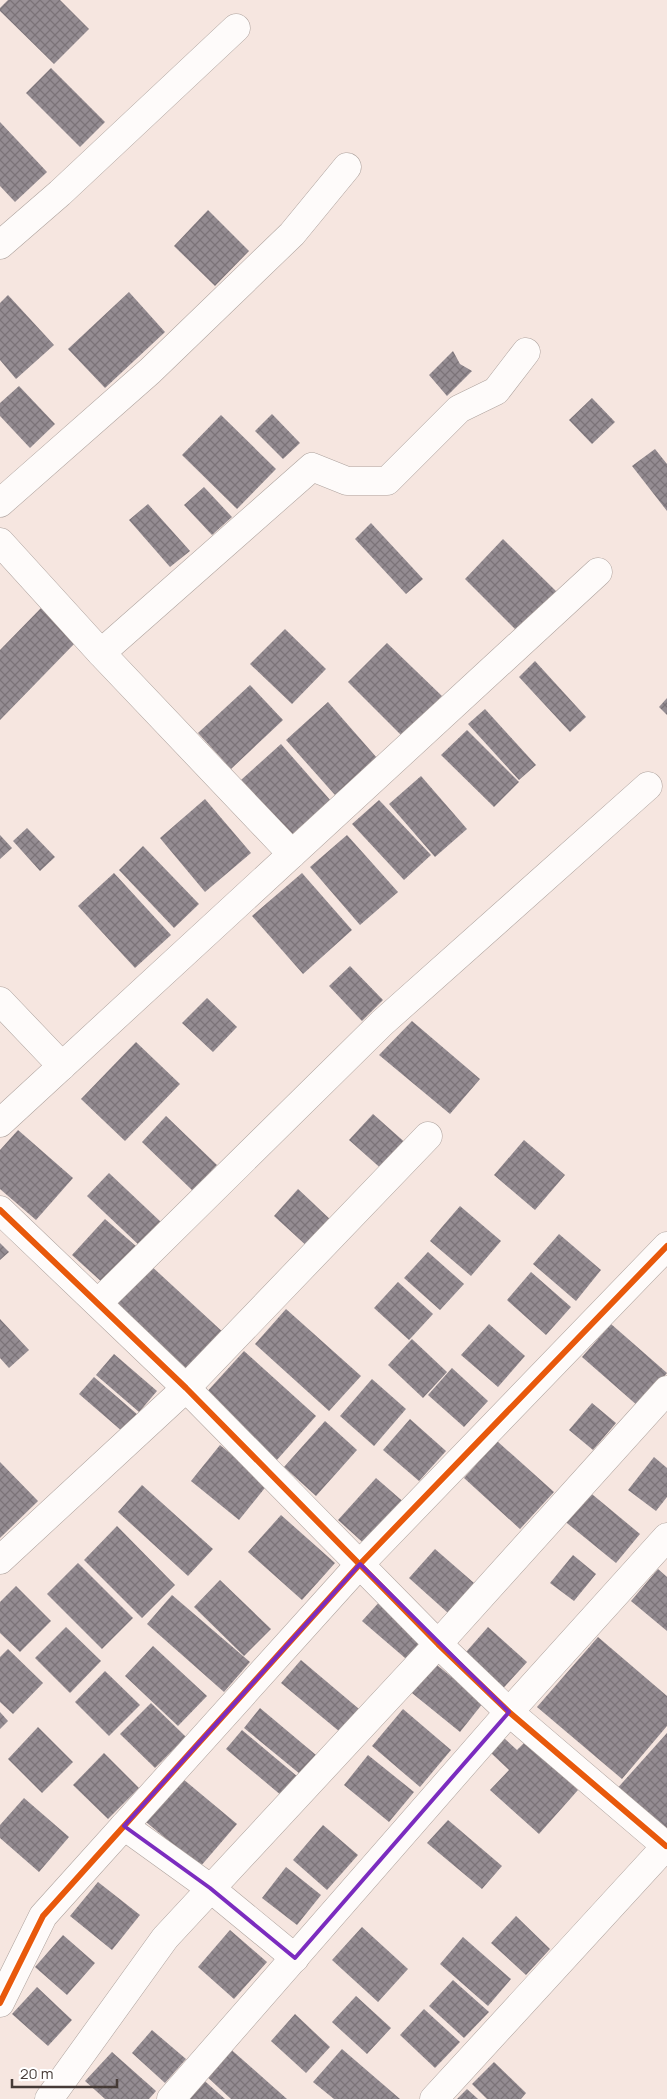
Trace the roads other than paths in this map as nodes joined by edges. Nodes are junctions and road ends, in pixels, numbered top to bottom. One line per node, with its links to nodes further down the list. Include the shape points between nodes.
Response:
1 (236, 28): 3 (street)
2 (347, 167): 5 (street, via 292,234 150,371)
3 (0, 245)
4 (526, 352): 8 (street, via 496,391 459,409 388,481 347,480 312,467)
5 (0, 503)
6 (0, 542): 8 (street)
7 (598, 572): 10 (street)
8 (101, 653): 10 (street)
9 (648, 786): 17 (street, via 382,1023)
10 (292, 854): 12 (street)
11 (0, 1001): 12 (street)
12 (62, 1066): 13 (street)
13 (0, 1123)
14 (428, 1136): 18 (street)
15 (0, 1210): 17 (street)
16 (667, 1246): 22 (street)
17 (98, 1303): 18 (street)
18 (186, 1388): 21 (street); 22 (street)
19 (667, 1390): 23 (street)
20 (667, 1537): 24 (street)
21 (0, 1560)
22 (360, 1564): 23 (street); 25 (street)
23 (438, 1644): 24 (street); 27 (street)
24 (510, 1712): 26 (street); 28 (street)
25 (124, 1826): 27 (street); 29 (street, via 42,1916)
26 (666, 1846): 32 (street)
27 (210, 1888): 28 (street); 30 (street, via 165,1938)
28 (295, 1958): 31 (street)
29 (0, 2003)
30 (49, 2099)
31 (171, 2099)
32 (434, 2099)

